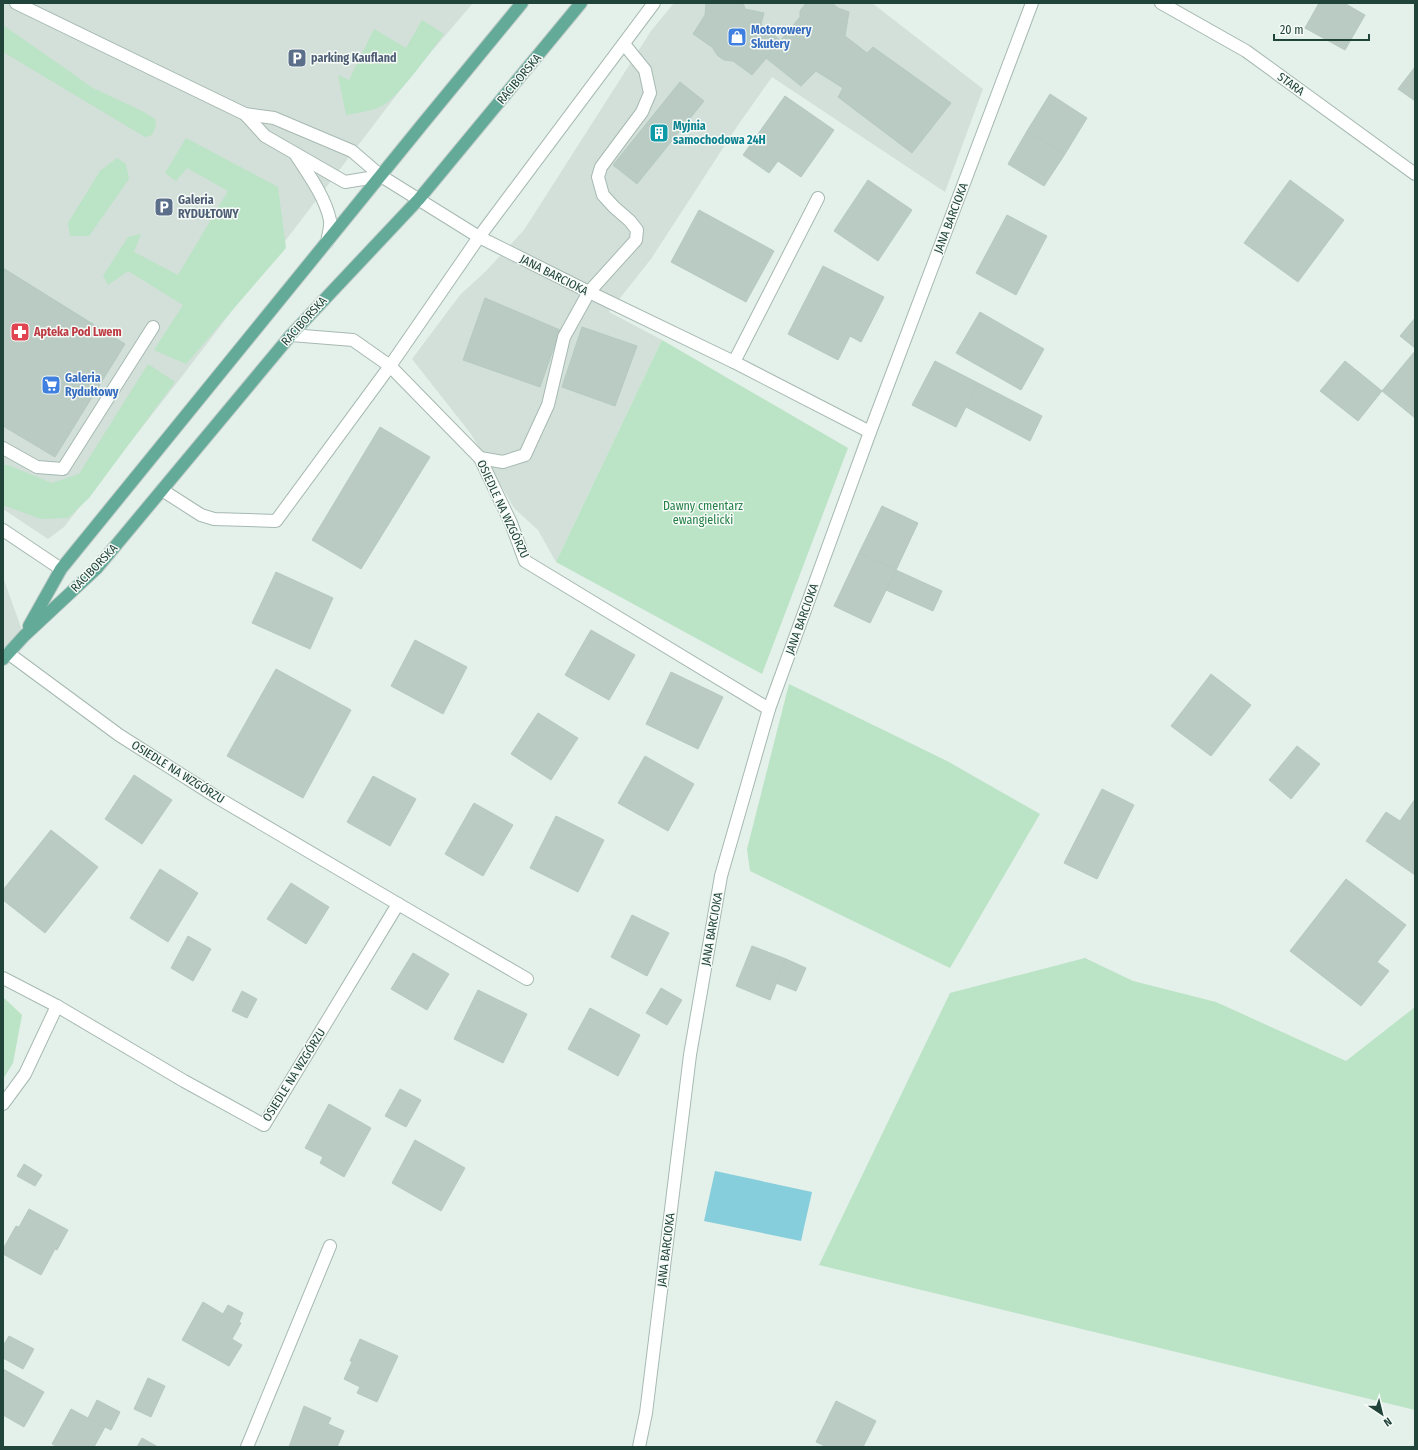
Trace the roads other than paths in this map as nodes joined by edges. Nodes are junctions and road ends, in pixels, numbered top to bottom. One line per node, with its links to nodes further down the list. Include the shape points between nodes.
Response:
1 (16, 3): 8 (street)
2 (522, 3): 11 (main road, RACIBORSKA)
3 (581, 3): 12 (main road, RACIBORSKA)
4 (654, 3): 7 (street)
5 (1032, 3): 21 (street, JANA BARCIOKA)
6 (1161, 3): 10 (street, STARA, via 1246,51)
7 (624, 44): 14 (street); 16 (street, via 645,70 650,93 642,112 601,166 598,177 603,195 637,230 636,240)
8 (245, 114): 9 (street, via 265,136); 11 (street, JANA BARCIOKA, via 274,118 352,151)
9 (294, 152): 11 (street, via 345,182); 15 (street, via 319,193 330,221)
10 (1415, 174)
11 (381, 176): 12 (street, JANA BARCIOKA); 15 (main road, RACIBORSKA)
12 (419, 198): 14 (street, JANA BARCIOKA); 18 (main road, RACIBORSKA)
13 (818, 198): 19 (street)
14 (479, 237): 16 (street, JANA BARCIOKA); 20 (street)
15 (327, 242): 26 (main road, RACIBORSKA)
16 (589, 292): 19 (street, JANA BARCIOKA); 23 (street, via 564,337 548,405 525,455 503,462)
17 (153, 327): 22 (street, via 63,468 37,467)
18 (291, 335): 20 (street, OSIEDLE NA WZGÓRZU, via 353,340); 24 (main road, RACIBORSKA)
19 (734, 362): 21 (street, JANA BARCIOKA)
20 (390, 366): 23 (street, OSIEDLE NA WZGÓRZU); 24 (street, via 276,521 200,515)
21 (870, 432): 29 (street, JANA BARCIOKA)
22 (3, 448)
23 (480, 458): 29 (street, OSIEDLE NA WZGÓRZU, via 512,523 525,561)
24 (162, 490): 27 (main road, RACIBORSKA, via 97,568)
25 (3, 530): 26 (street)
26 (61, 569): 27 (main road, RACIBORSKA)
27 (24, 636): 28 (main road, RACIBORSKA)
28 (5, 656): 30 (street, OSIEDLE NA WZGÓRZU, via 119,735 218,798)
29 (770, 709): 37 (street, JANA BARCIOKA, via 721,876 690,1055 646,1413)
30 (398, 904): 32 (street, OSIEDLE NA WZGÓRZU); 33 (street, OSIEDLE NA WZGÓRZU, via 264,1125)
31 (3, 978): 33 (street, OSIEDLE NA WZGÓRZU)
32 (527, 979)
33 (57, 1006): 34 (street, via 25,1074)
34 (3, 1104)
35 (330, 1246): 36 (street)
36 (247, 1447)
37 (639, 1447)

